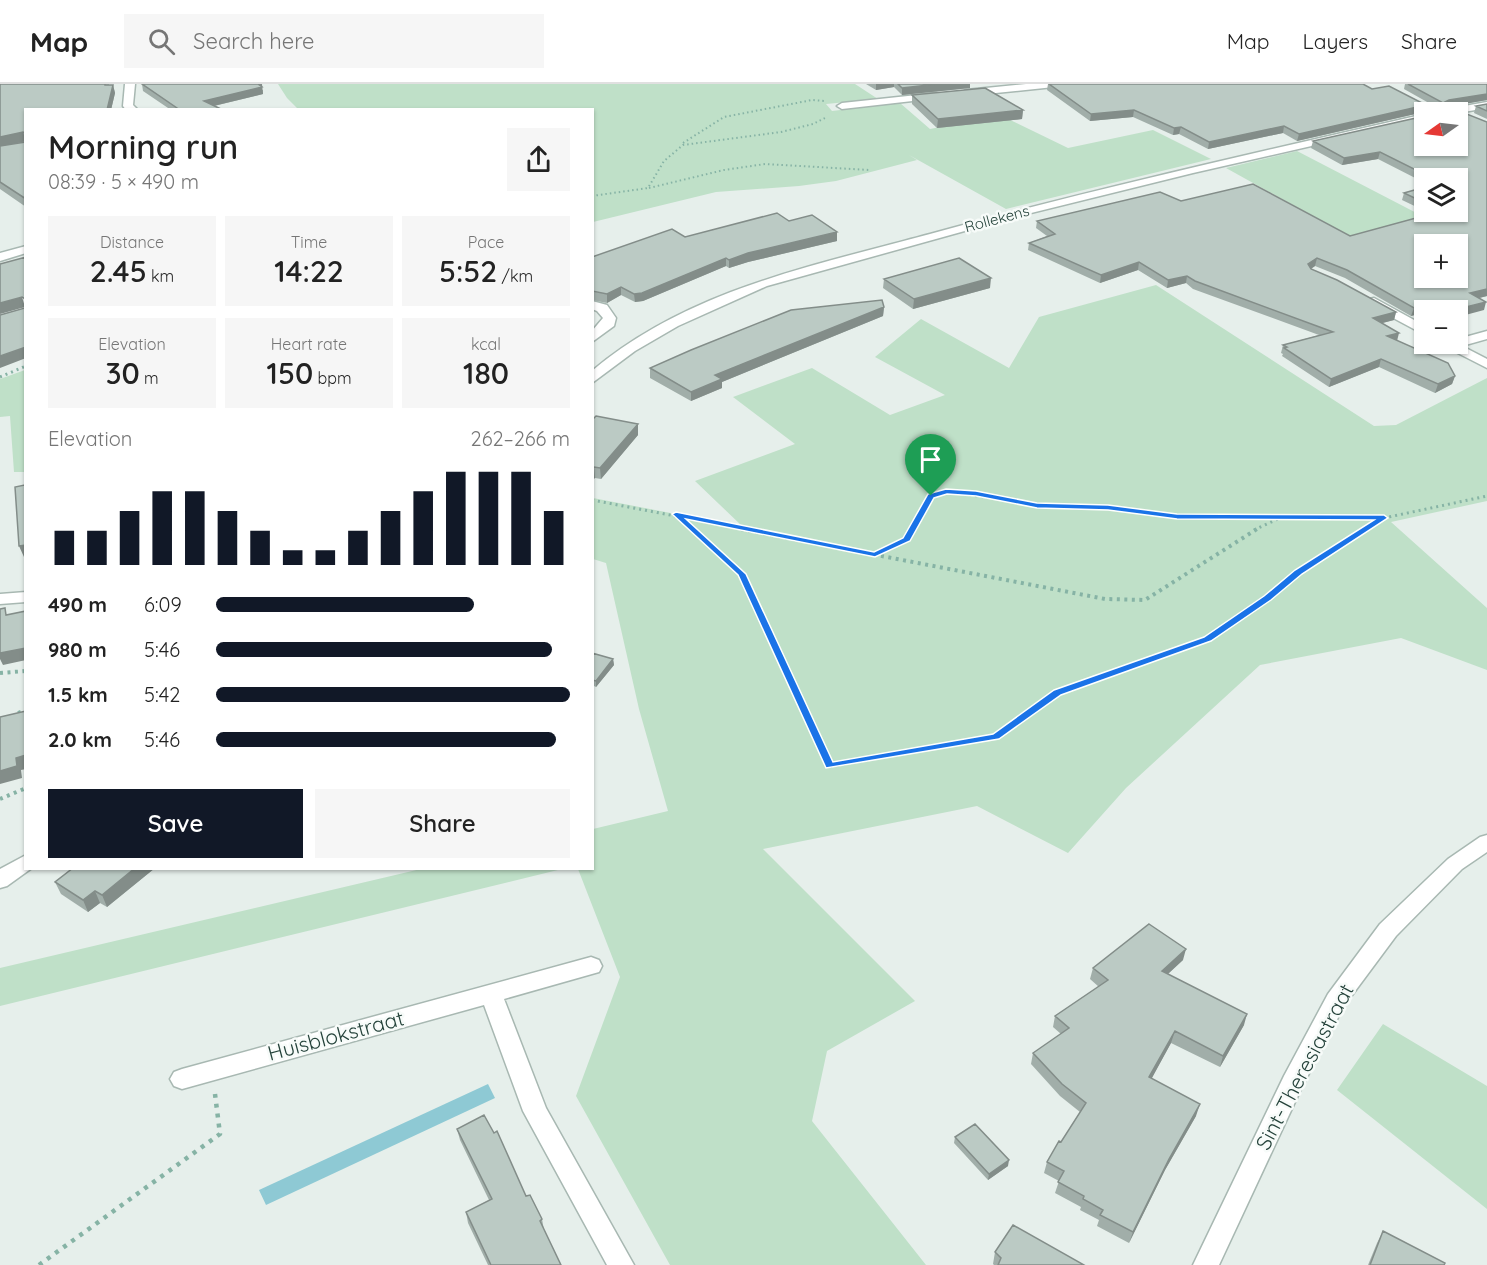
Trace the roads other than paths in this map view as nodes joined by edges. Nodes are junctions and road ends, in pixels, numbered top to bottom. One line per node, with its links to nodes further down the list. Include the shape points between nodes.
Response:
1 (130, 84): 7 (street)
2 (1054, 84): 3 (street)
3 (960, 94)
4 (948, 95): 6 (street)
5 (1487, 105): 8 (street)
6 (842, 106)
7 (130, 108)
8 (1468, 109)
9 (1414, 116): 22 (street, Rollekens, via 793,274 672,322)
10 (1468, 117): 11 (street)
11 (1476, 120)
12 (24, 250): 13 (street)
13 (0, 256)
14 (1359, 293): 16 (street)
15 (594, 306): 18 (street, via 602,308 610,318)
16 (1414, 325)
17 (1487, 335): 19 (street)
18 (594, 336)
19 (1468, 340)
20 (1468, 353): 21 (street)
21 (1487, 364)
22 (594, 377)
23 (24, 597): 24 (street)
24 (0, 599)
25 (1487, 842): 32 (street, Sint-Theresiastraat, via 1455,864 1388,930 1336,1000)
26 (24, 863): 27 (street)
27 (0, 880)
28 (591, 966): 29 (street, Huisblokstraat)
29 (491, 993): 30 (street, Huisblokstraat); 31 (street, via 535,1111)
30 (182, 1079)
31 (621, 1265)
32 (1206, 1265)

